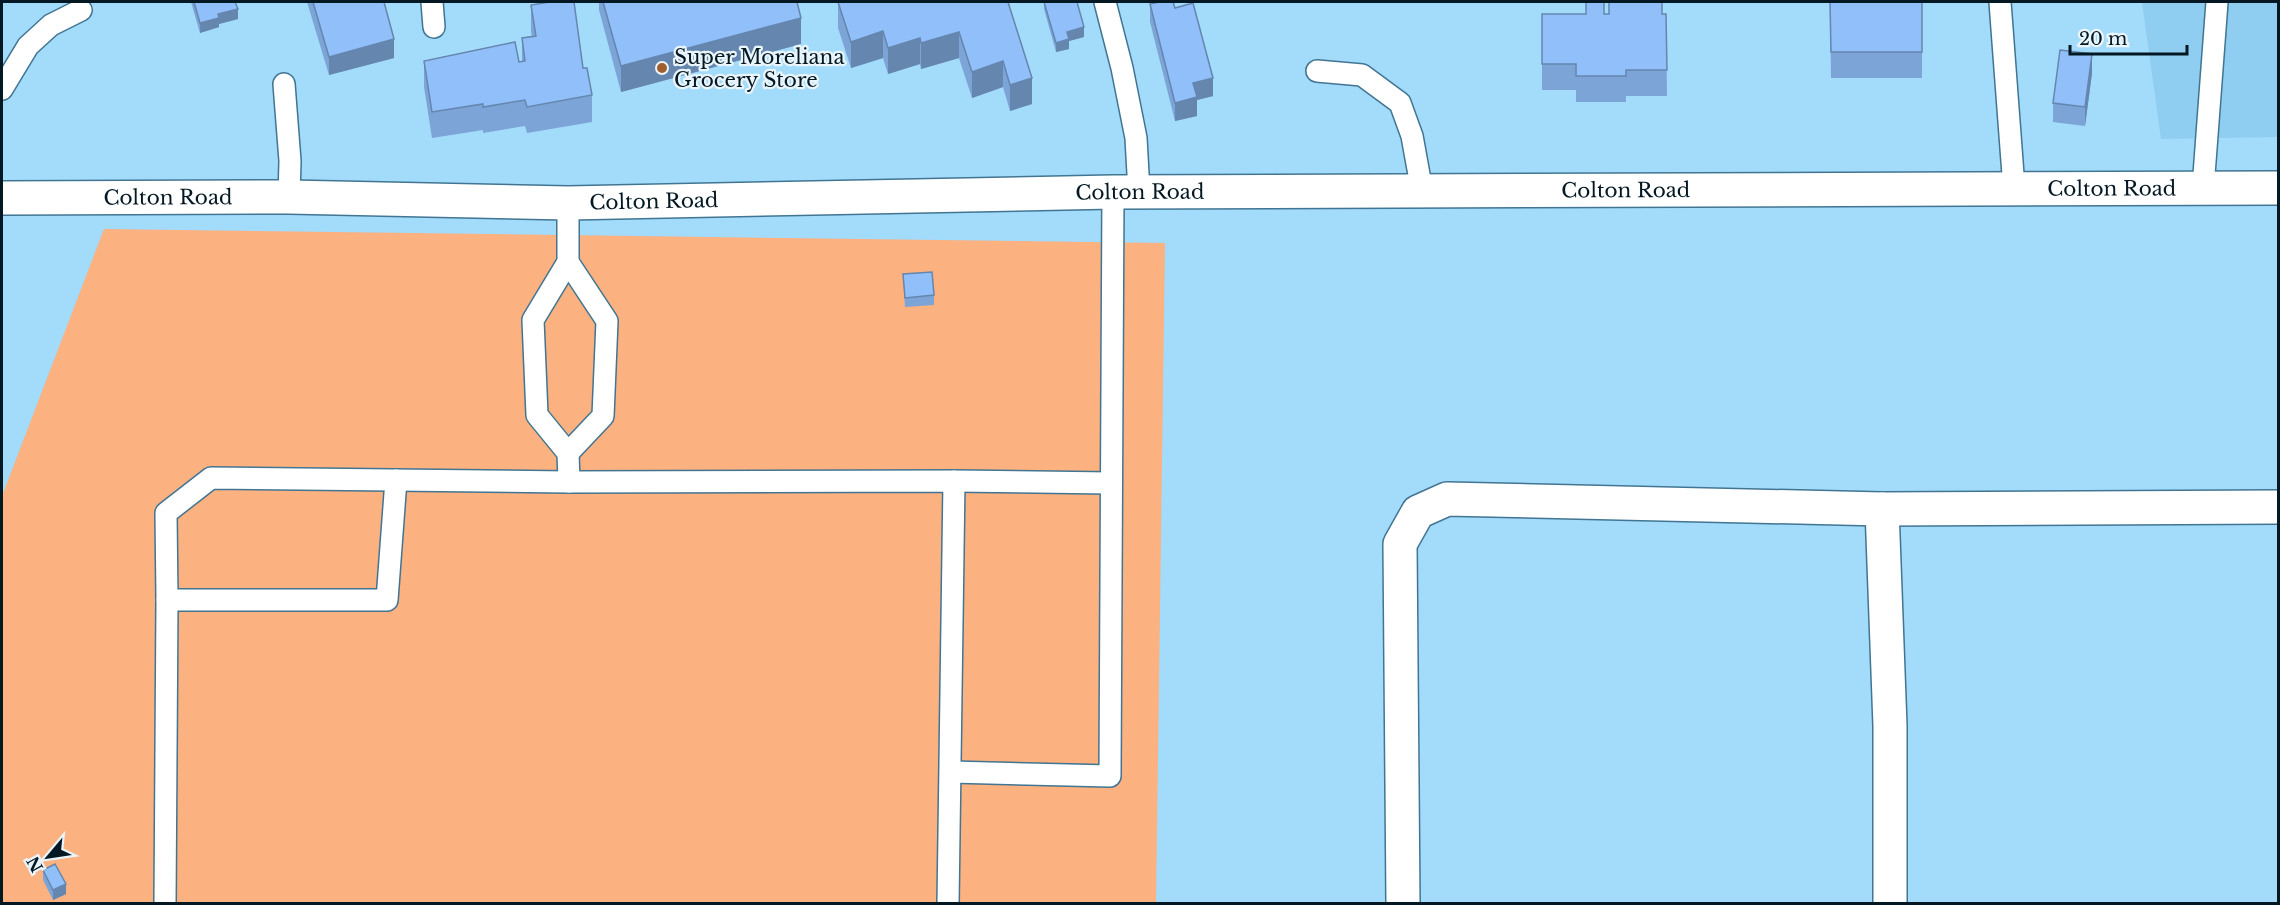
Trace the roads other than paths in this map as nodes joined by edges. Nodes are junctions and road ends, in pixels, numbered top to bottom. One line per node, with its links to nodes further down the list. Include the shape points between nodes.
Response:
1 (432, 2): 6 (lane)
2 (1104, 2): 14 (lane, via 1136,138)
3 (2000, 2): 10 (lane)
4 (2217, 2): 11 (lane)
5 (81, 10): 9 (lane, via 51,25 28,46)
6 (434, 27)
7 (1317, 71): 13 (lane, via 1362,75 1400,103 1412,136)
8 (284, 84): 15 (lane)
9 (2, 89)
10 (2014, 188): 11 (street, Colton Road); 13 (street, Colton Road)
11 (2203, 188): 12 (street, Colton Road)
12 (2278, 188)
13 (1422, 191): 14 (street, Colton Road)
14 (1126, 192): 17 (street, Colton Road); 23 (lane)
15 (289, 197): 16 (street, Colton Road); 17 (street, Colton Road)
16 (2, 198)
17 (568, 203): 18 (lane)
18 (568, 262): 19 (lane, via 533,320 537,415); 19 (lane, via 607,321 603,416)
19 (568, 453): 22 (lane)
20 (396, 480): 22 (lane); 26 (lane, via 211,478 166,513); 26 (lane, via 387,600)
21 (954, 481): 22 (lane); 23 (lane); 27 (lane)
22 (569, 482)
23 (1111, 483): 27 (lane, via 1110,776)
24 (2278, 507): 25 (street)
25 (1882, 509): 30 (street, via 1447,499 1418,512 1400,544); 31 (street, via 1890,726)
26 (167, 600): 28 (lane)
27 (951, 772): 29 (lane)
28 (165, 903)
29 (948, 903)
30 (1403, 903)
31 (1890, 903)

